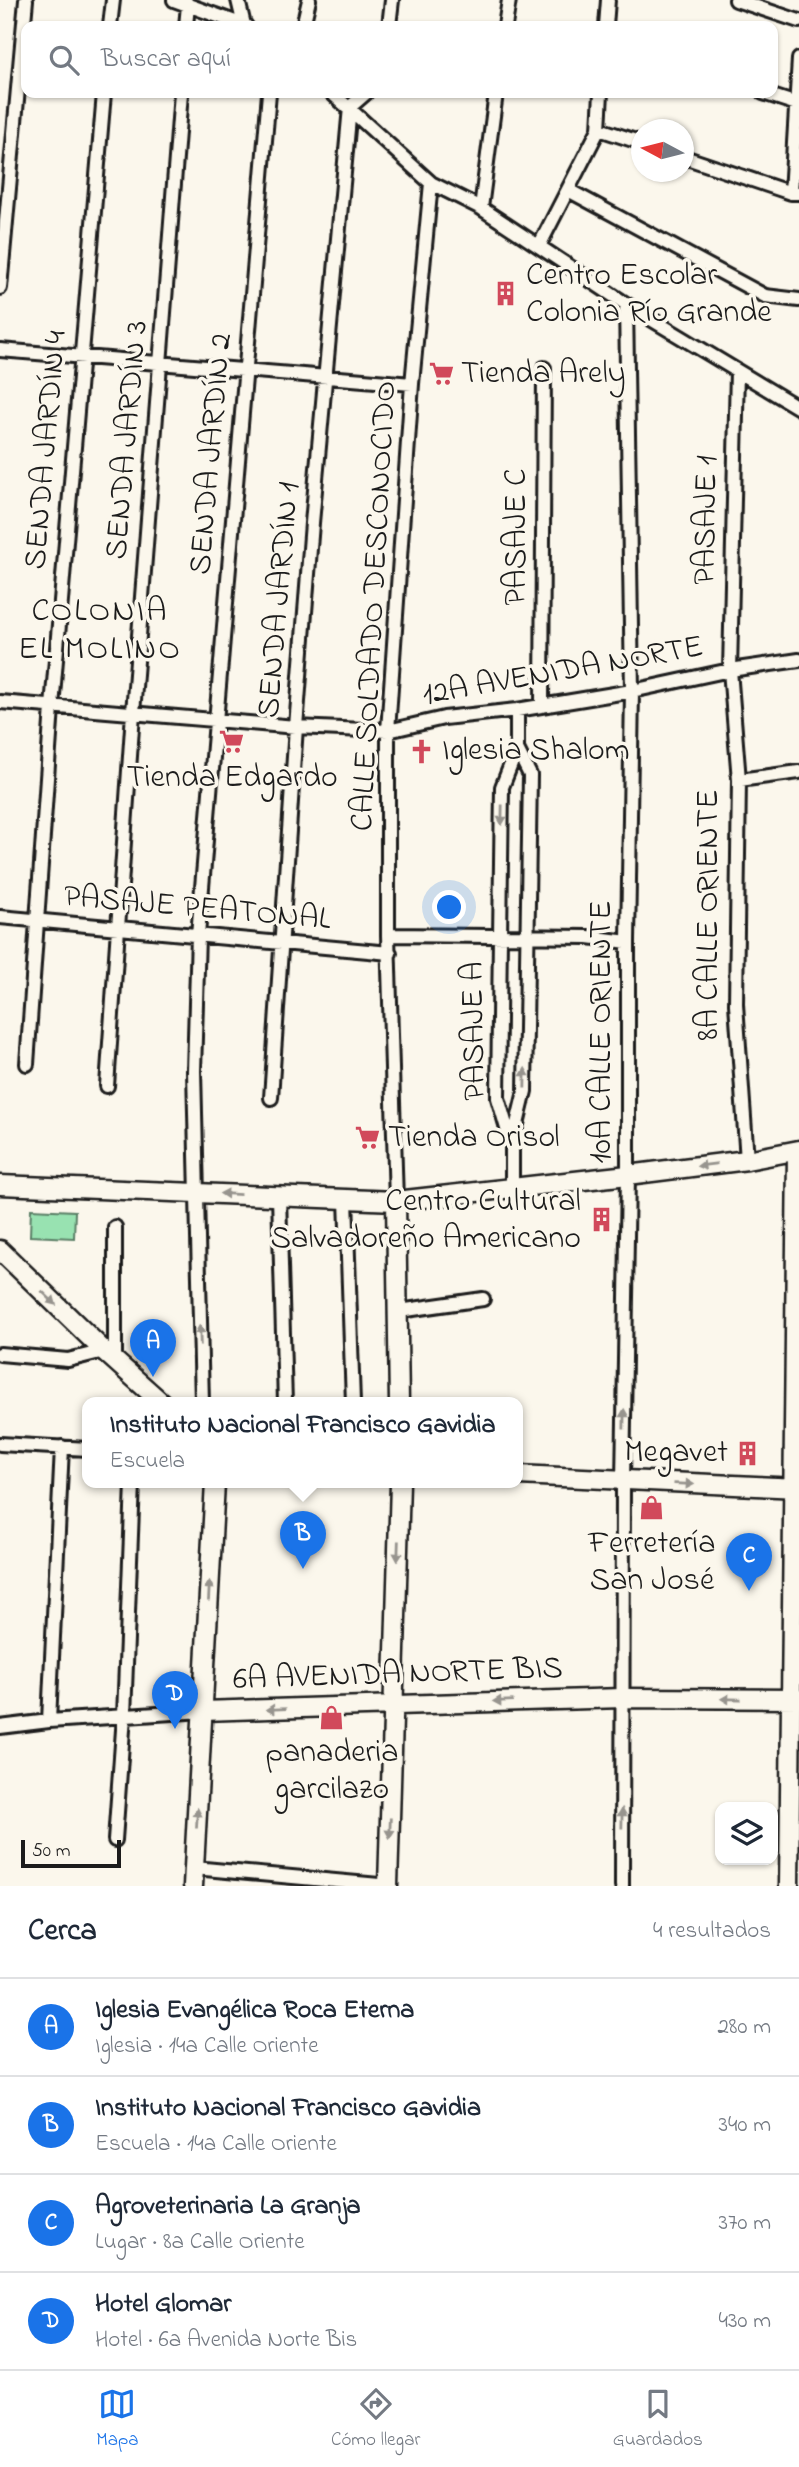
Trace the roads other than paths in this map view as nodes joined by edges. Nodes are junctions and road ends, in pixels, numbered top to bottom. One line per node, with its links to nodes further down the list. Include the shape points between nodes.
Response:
1 (26, 0): 11 (street)
2 (113, 0): 12 (street)
3 (174, 0): 10 (street)
4 (239, 0): 15 (street)
5 (309, 0): 16 (street)
6 (392, 0): 17 (street)
7 (509, 0): 18 (street)
8 (608, 0): 19 (street)
9 (736, 0): 20 (street)
10 (187, 3): 13 (street); 14 (street)
11 (24, 21)
12 (111, 21)
13 (186, 21)
14 (234, 21)
15 (244, 21)
16 (304, 21)
17 (390, 21)
18 (506, 21)
19 (606, 21)
20 (799, 21)
21 (21, 55): 41 (street)
22 (799, 59): 31 (street)
23 (104, 98): 45 (street, SENDA JARDÍN 4)
24 (181, 98): 46 (street, SENDA JARDÍN 3)
25 (269, 98): 48 (street, SENDA JARDÍN 2)
26 (338, 98): 32 (street)
27 (360, 98): 32 (street)
28 (495, 98): 39 (street)
29 (601, 98): 33 (street)
30 (778, 98): 31 (street)
31 (797, 104): 38 (street)
32 (350, 107): 36 (street); 50 (street, SENDA JARDÍN 1)
33 (599, 129): 34 (street); 37 (street)
34 (631, 139)
35 (694, 160): 38 (street)
36 (431, 183): 39 (street); 51 (street, CALLE SOLDADO DESCONOCIDO)
37 (568, 190): 40 (street); 42 (street, via 765,296)
38 (795, 193)
39 (481, 208): 40 (street)
40 (539, 246): 43 (street)
41 (0, 288)
42 (799, 300)
43 (626, 304): 49 (street); 55 (street, 10A CALLE ORIENTE)
44 (0, 350): 45 (street)
45 (80, 357): 46 (street); 58 (street, SENDA JARDÍN 4)
46 (161, 363): 48 (street); 60 (street, SENDA JARDÍN 3)
47 (544, 368): 57 (street, PASAJE C)
48 (245, 370): 50 (street); 61 (street, SENDA JARDÍN 2)
49 (737, 372): 52 (street); 54 (street, PASAJE 1)
50 (326, 377): 51 (street); 62 (street, SENDA JARDÍN 1)
51 (412, 384): 63 (street, CALLE SOLDADO DESCONOCIDO)
52 (799, 408)
53 (799, 660): 54 (street, 12A AVENIDA NORTE)
54 (730, 670): 55 (street, 12A AVENIDA NORTE); 66 (street, 8A CALLE ORIENTE)
55 (632, 691): 57 (street, 12A AVENIDA NORTE); 74 (street, 10A CALLE ORIENTE)
56 (0, 702): 58 (street, 12A AVENIDA NORTE)
57 (542, 706): 59 (street, 12A AVENIDA NORTE)
58 (52, 707): 60 (street, 12A AVENIDA NORTE); 68 (street, SENDA JARDÍN 4)
59 (517, 710): 63 (street, 12A AVENIDA NORTE, via 444,718); 64 (street)
60 (132, 713): 61 (street, 12A AVENIDA NORTE); 69 (street, SENDA JARDÍN 3)
61 (215, 719): 62 (street, 12A AVENIDA NORTE); 70 (street, SENDA JARDÍN 2)
62 (296, 727): 63 (street, 12A AVENIDA NORTE); 75 (street, SENDA JARDÍN 1)
63 (388, 731): 71 (street, CALLE SOLDADO DESCONOCIDO)
64 (517, 750): 72 (street, PASAJE A, one-way to 72, via 502,787); 73 (street, via 530,775)
65 (799, 772): 66 (street)
66 (739, 780): 82 (street, 8A CALLE ORIENTE, via 736,1004)
67 (0, 917): 68 (street, PASAJE PEATONAL)
68 (36, 920): 69 (street, PASAJE PEATONAL); 77 (street, SENDA JARDÍN 4)
69 (119, 928): 70 (street, PASAJE PEATONAL); 78 (street, SENDA JARDÍN 3)
70 (198, 935): 75 (street, PASAJE PEATONAL); 86 (street, SENDA JARDÍN 2)
71 (388, 935): 72 (street); 76 (street, CALLE SOLDADO DESCONOCIDO)
72 (500, 937): 73 (street); 80 (street, PASAJE A, via 498,1098)
73 (527, 937): 74 (street); 80 (street, one-way to 73, via 525,1091)
74 (628, 942): 83 (street, 10A CALLE ORIENTE)
75 (281, 944): 76 (street, PASAJE PEATONAL); 79 (street, SENDA JARDÍN 1)
76 (390, 953): 89 (street, CALLE SOLDADO DESCONOCIDO)
77 (27, 1064)
78 (107, 1086)
79 (271, 1098)
80 (512, 1145): 85 (street)
81 (798, 1151): 82 (street); 109 (street)
82 (747, 1160): 83 (street, one-way to 83)
83 (628, 1175): 85 (street); 105 (street, 10A CALLE ORIENTE, one-way to 83)
84 (0, 1185): 86 (street)
85 (512, 1189): 89 (street)
86 (197, 1193): 87 (street, one-way to 86); 97 (street, SENDA JARDÍN 2, one-way to 86)
87 (279, 1196): 88 (street); 98 (street)
88 (346, 1199): 89 (street); 99 (street)
89 (396, 1201): 93 (street)
90 (115, 1227): 95 (street)
91 (0, 1250): 95 (street, one-way to 95)
92 (483, 1298): 93 (street)
93 (399, 1311): 100 (street)
94 (0, 1354): 95 (street, via 68,1360)
95 (109, 1355): 96 (street)
96 (155, 1397)
97 (202, 1397)
98 (285, 1397)
99 (353, 1397)
100 (400, 1397)
101 (0, 1444): 102 (street)
102 (62, 1447): 103 (street); 115 (street)
103 (82, 1449)
104 (523, 1475): 105 (street)
105 (623, 1482): 109 (street, one-way to 109); 110 (street, 10A CALLE ORIENTE)
106 (133, 1488): 114 (street)
107 (215, 1488): 113 (street, one-way to 107)
108 (400, 1488): 112 (street, one-way to 112)
109 (796, 1488): 111 (street)
110 (623, 1698): 111 (street, 6A AVENIDA NORTE BIS, one-way to 110); 112 (street, 6A AVENIDA NORTE BIS, one-way to 112); 120 (street, 10A CALLE ORIENTE, one-way to 110)
111 (795, 1699): 121 (street)
112 (393, 1705): 113 (street, 6A AVENIDA NORTE BIS, one-way to 113); 119 (street, one-way to 119)
113 (203, 1711): 114 (street, 6A AVENIDA NORTE BIS); 118 (street, one-way to 113)
114 (124, 1716): 115 (street, 6A AVENIDA NORTE BIS); 117 (street)
115 (49, 1721): 116 (street, 6A AVENIDA NORTE BIS)
116 (0, 1727)
117 (114, 1840)
118 (194, 1877): 119 (street)
119 (389, 1886)
120 (622, 1886)
121 (789, 1886)

